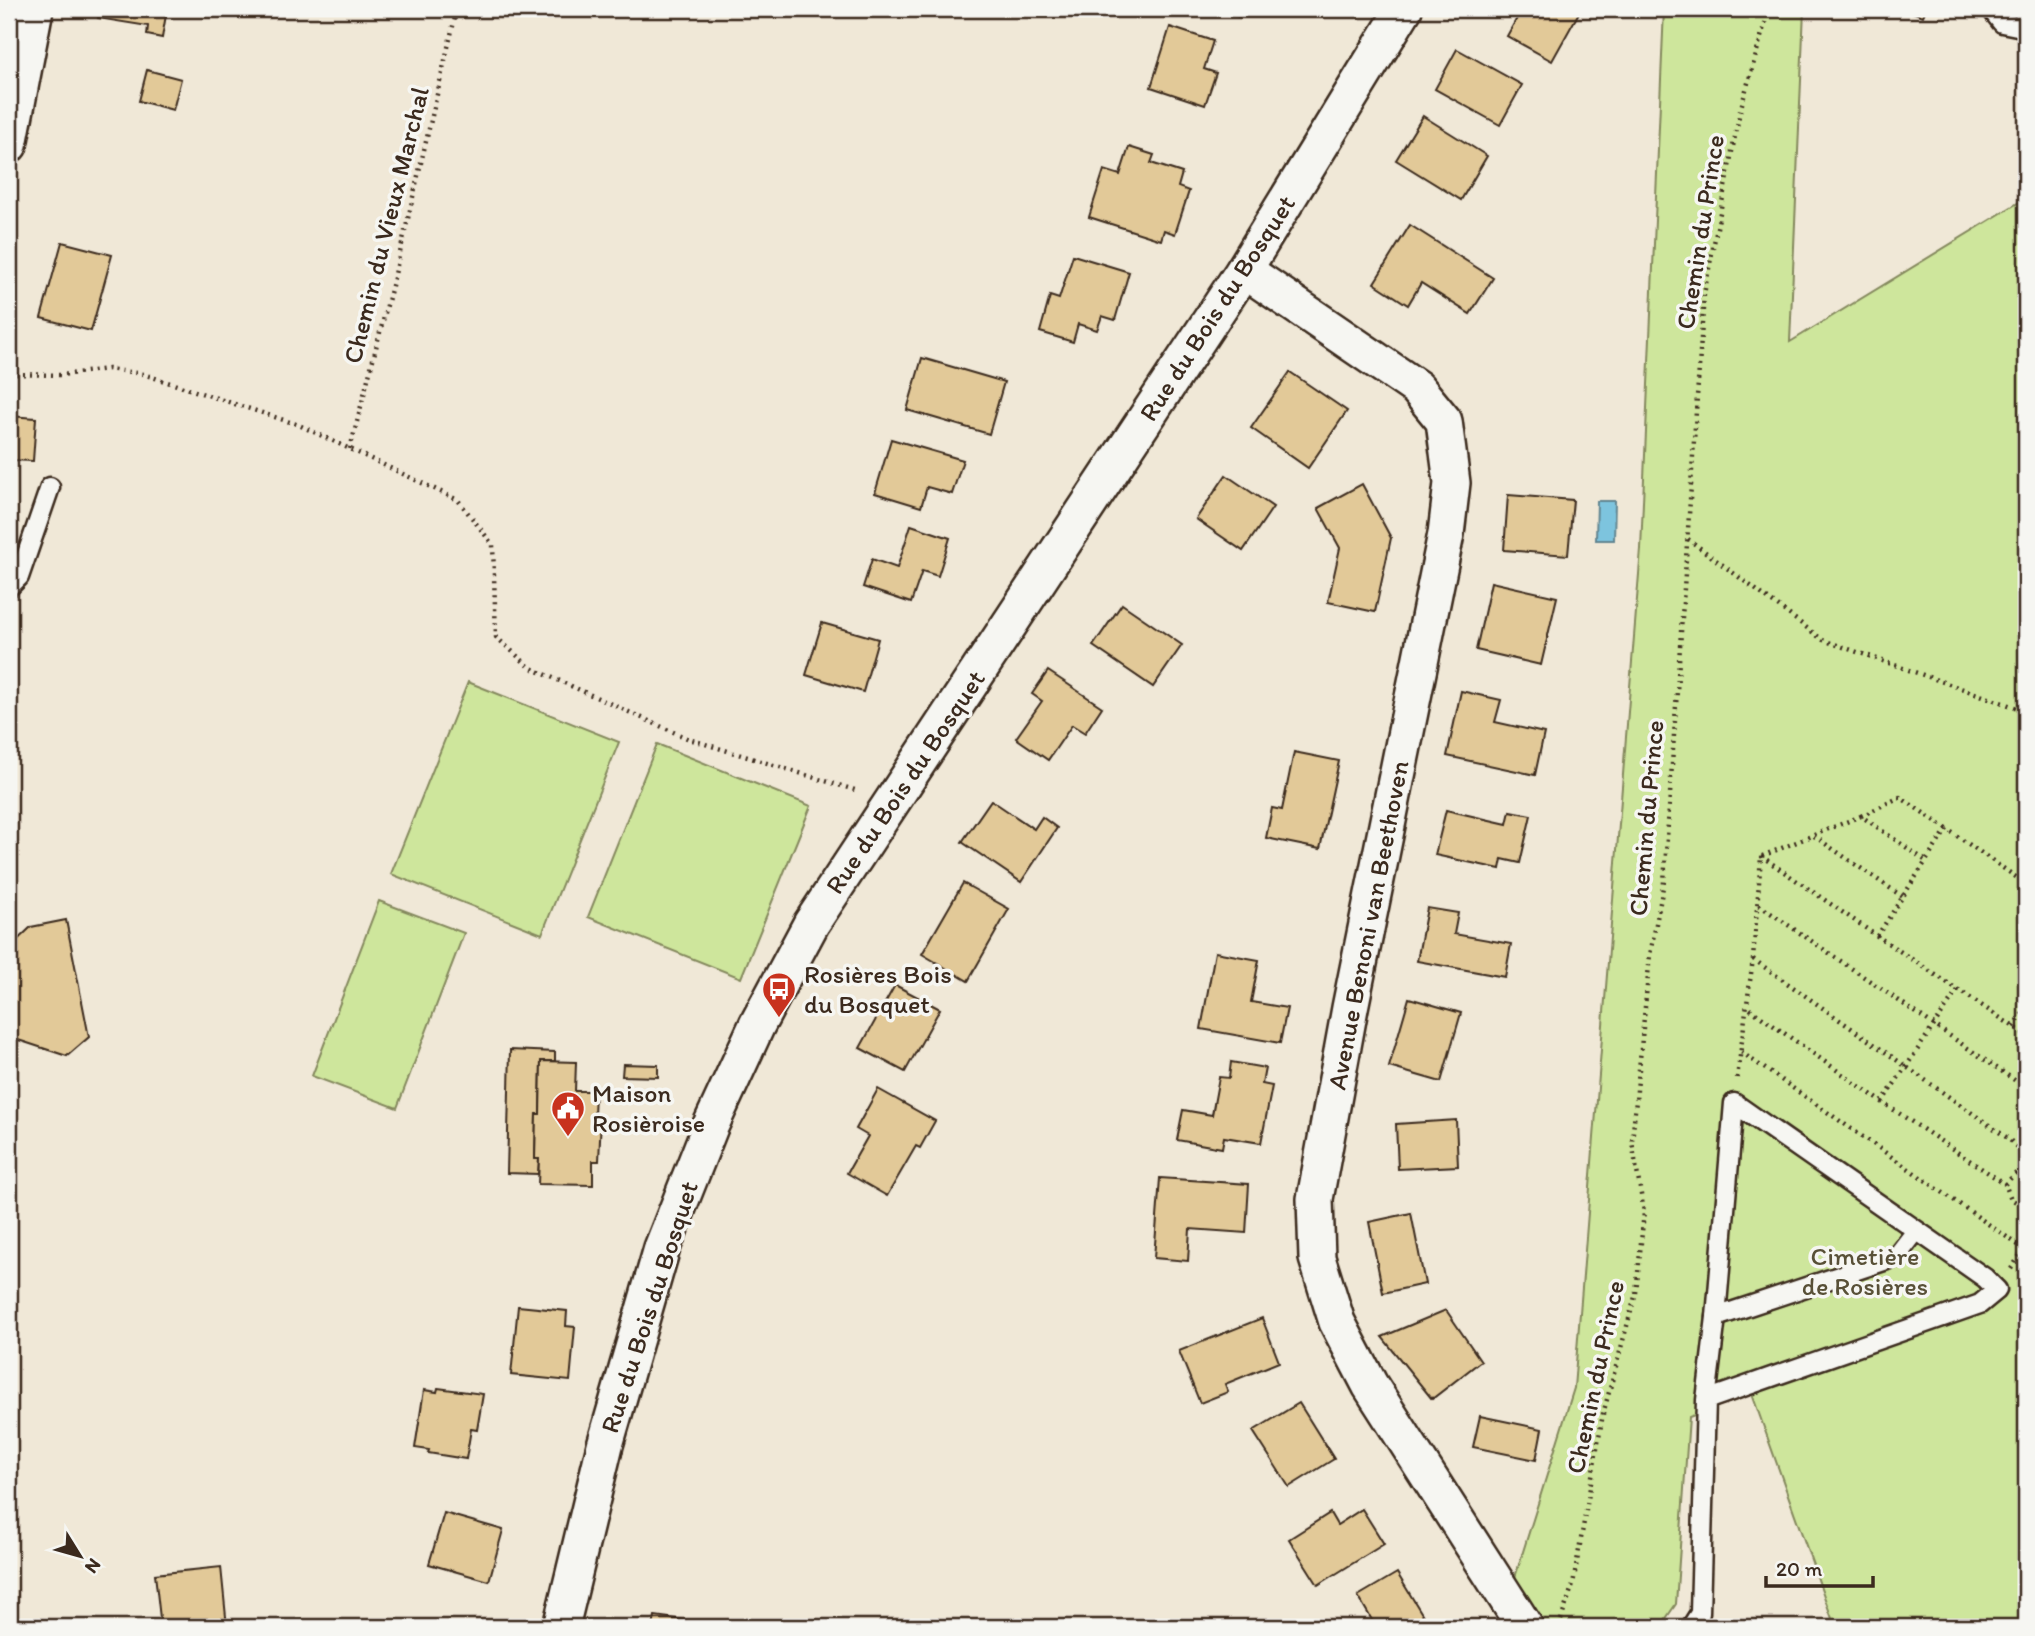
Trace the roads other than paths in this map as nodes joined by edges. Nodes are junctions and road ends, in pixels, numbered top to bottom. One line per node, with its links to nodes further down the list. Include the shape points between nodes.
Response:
1 (35, 9): 5 (street)
2 (1404, 9): 6 (street, Rue du Bois du Bosquet)
3 (1991, 9): 4 (lane, via 2001,23)
4 (2026, 23)
5 (9, 145)
6 (1244, 270): 12 (street, Rue du Bois du Bosquet, via 811,924 757,1025 662,1248 605,1445); 13 (street, Avenue Benoni van Beethoven, via 1417,388 1444,421 1452,483 1446,534 1315,1199 1317,1258 1337,1322 1370,1385)
7 (50, 487): 8 (lane, via 19,577)
8 (9, 587)
9 (1916, 1231): 10 (lane, via 1896,1257); 10 (lane, via 1734,1103); 11 (lane, via 1997,1290 1980,1304)
10 (1716, 1317): 11 (lane)
11 (1706, 1400): 14 (lane, via 1700,1613)
12 (561, 1627)
13 (1525, 1627)
14 (1691, 1627)

